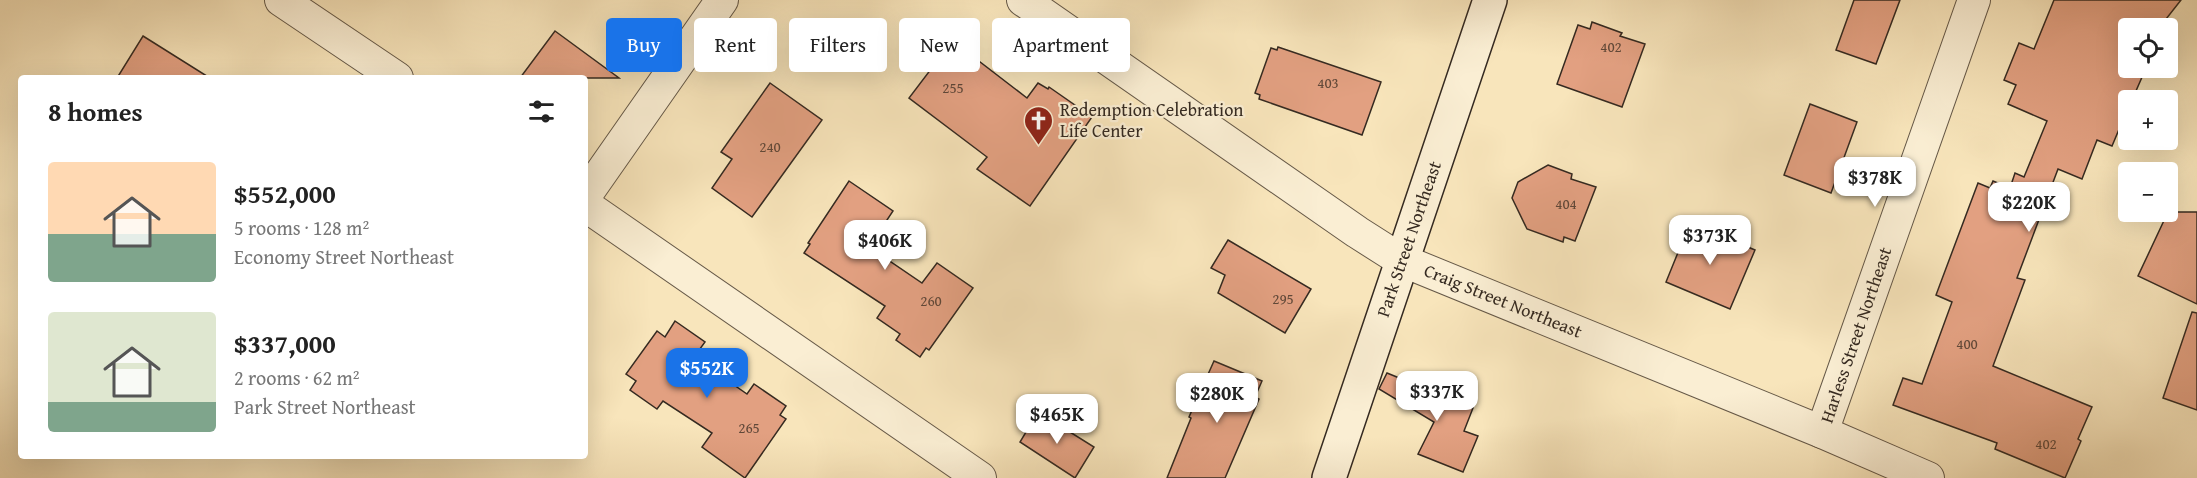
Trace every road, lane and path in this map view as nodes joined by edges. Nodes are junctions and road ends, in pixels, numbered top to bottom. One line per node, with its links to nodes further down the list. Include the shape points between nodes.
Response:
1 (281, 0): 6 (street)
2 (722, 0): 7 (street)
3 (1023, 0): 9 (street, Craig Street Northeast)
4 (1490, 0): 9 (street, Park Street Northeast)
5 (1974, 0): 10 (street, Harless Street Northeast)
6 (393, 75)
7 (588, 192)
8 (588, 208): 11 (street)
9 (1401, 260): 10 (street, Craig Street Northeast); 12 (street, Park Street Northeast)
10 (1822, 432): 13 (street, Craig Street Northeast)
11 (980, 478)
12 (1329, 478)
13 (1928, 478)

